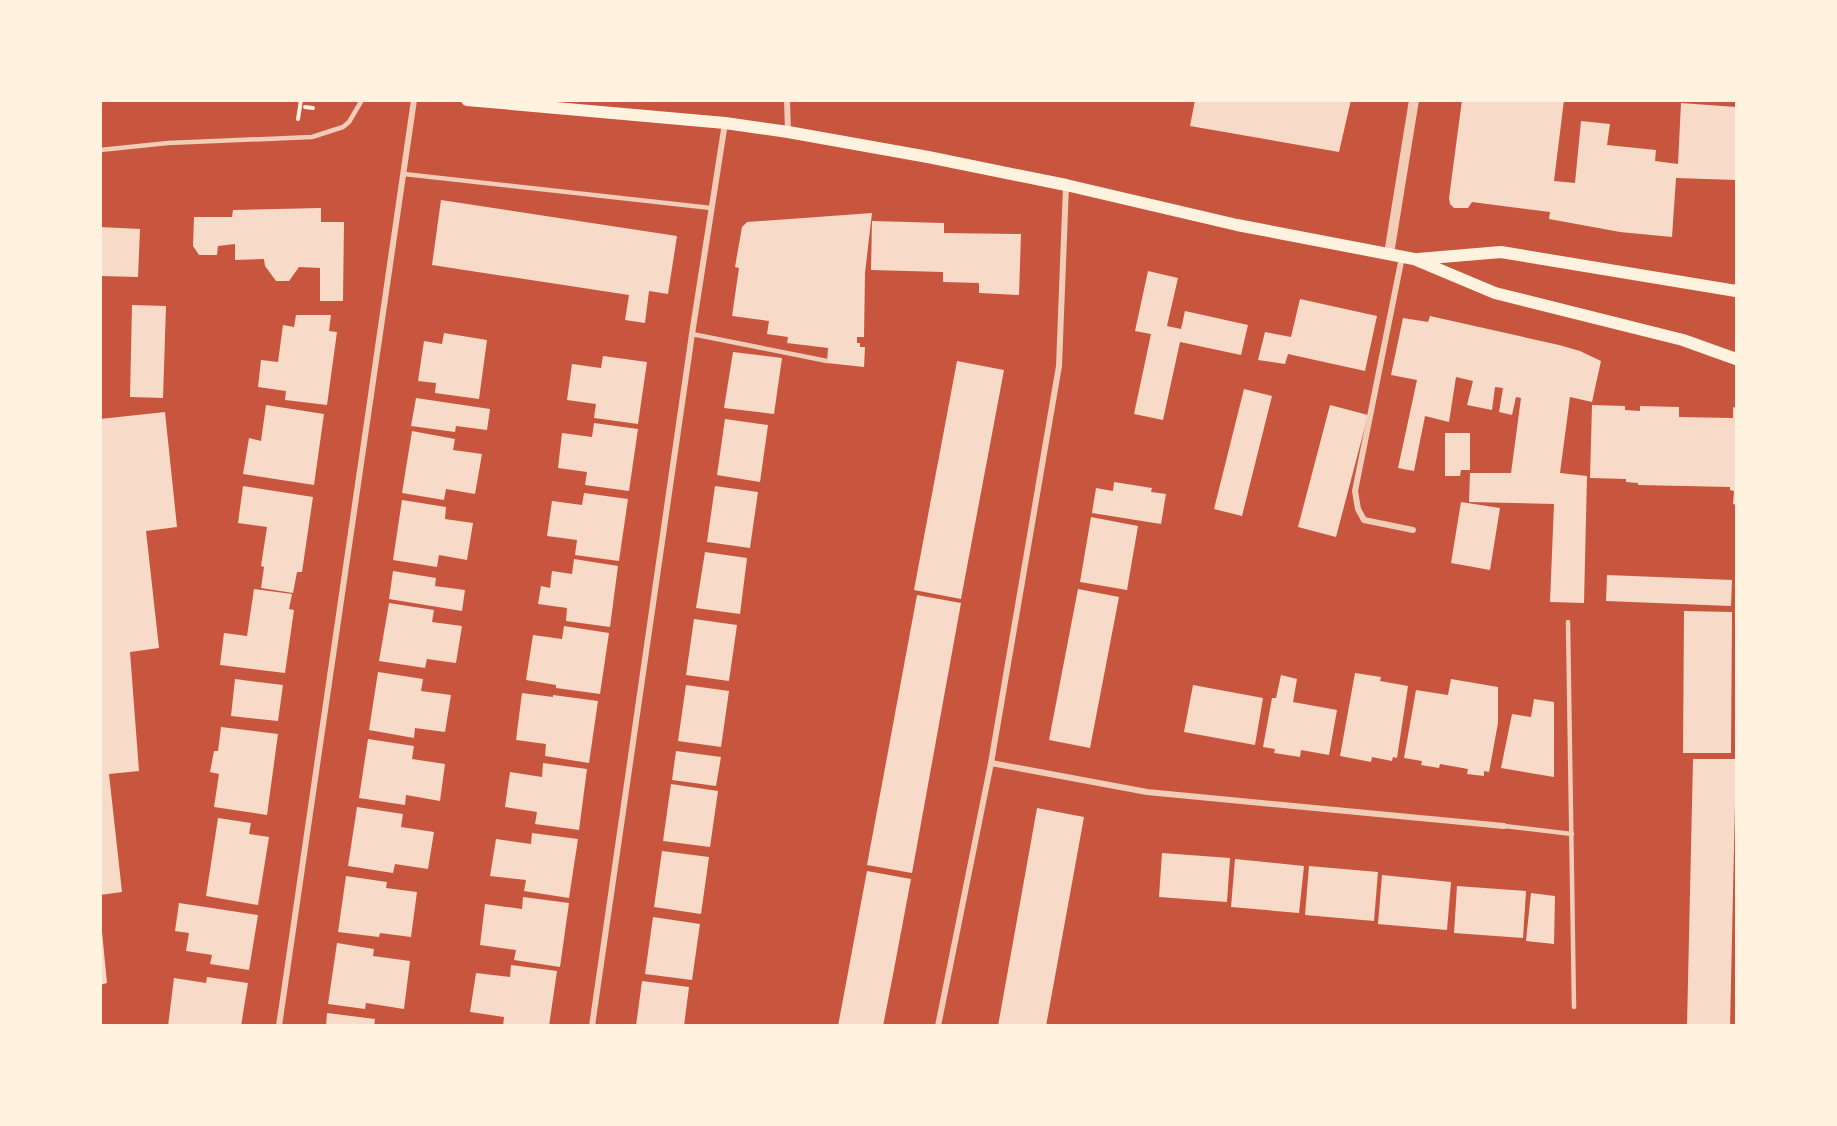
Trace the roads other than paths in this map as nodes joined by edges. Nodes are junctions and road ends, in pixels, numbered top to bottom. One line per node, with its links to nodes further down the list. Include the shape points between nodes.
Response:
1 (362, 100): 8 (lane, via 343,127 312,137)
2 (414, 100): 9 (street)
3 (467, 100): 6 (main road)
4 (787, 100): 7 (street)
5 (1414, 100): 12 (street)
6 (725, 123): 7 (main road); 11 (street)
7 (788, 132): 10 (main road)
8 (100, 150)
9 (405, 174): 11 (lane); 24 (street)
10 (1066, 185): 12 (main road, via 1237,225); 20 (street, via 1059,366)
11 (711, 208): 15 (street)
12 (1389, 254): 13 (main road)
13 (1408, 258): 14 (main road, via 1501,252); 16 (main road, via 1495,293 1683,340); 18 (street, via 1355,490 1364,520)
14 (1737, 291)
15 (692, 334): 17 (lane); 25 (street)
16 (1737, 359)
17 (827, 361)
18 (1413, 530)
19 (1568, 621): 22 (lane)
20 (991, 763): 21 (street, via 1147,792); 26 (street)
21 (1504, 826): 22 (lane)
22 (1572, 834): 23 (lane)
23 (1574, 1007)
24 (279, 1026)
25 (592, 1026)
26 (938, 1026)

